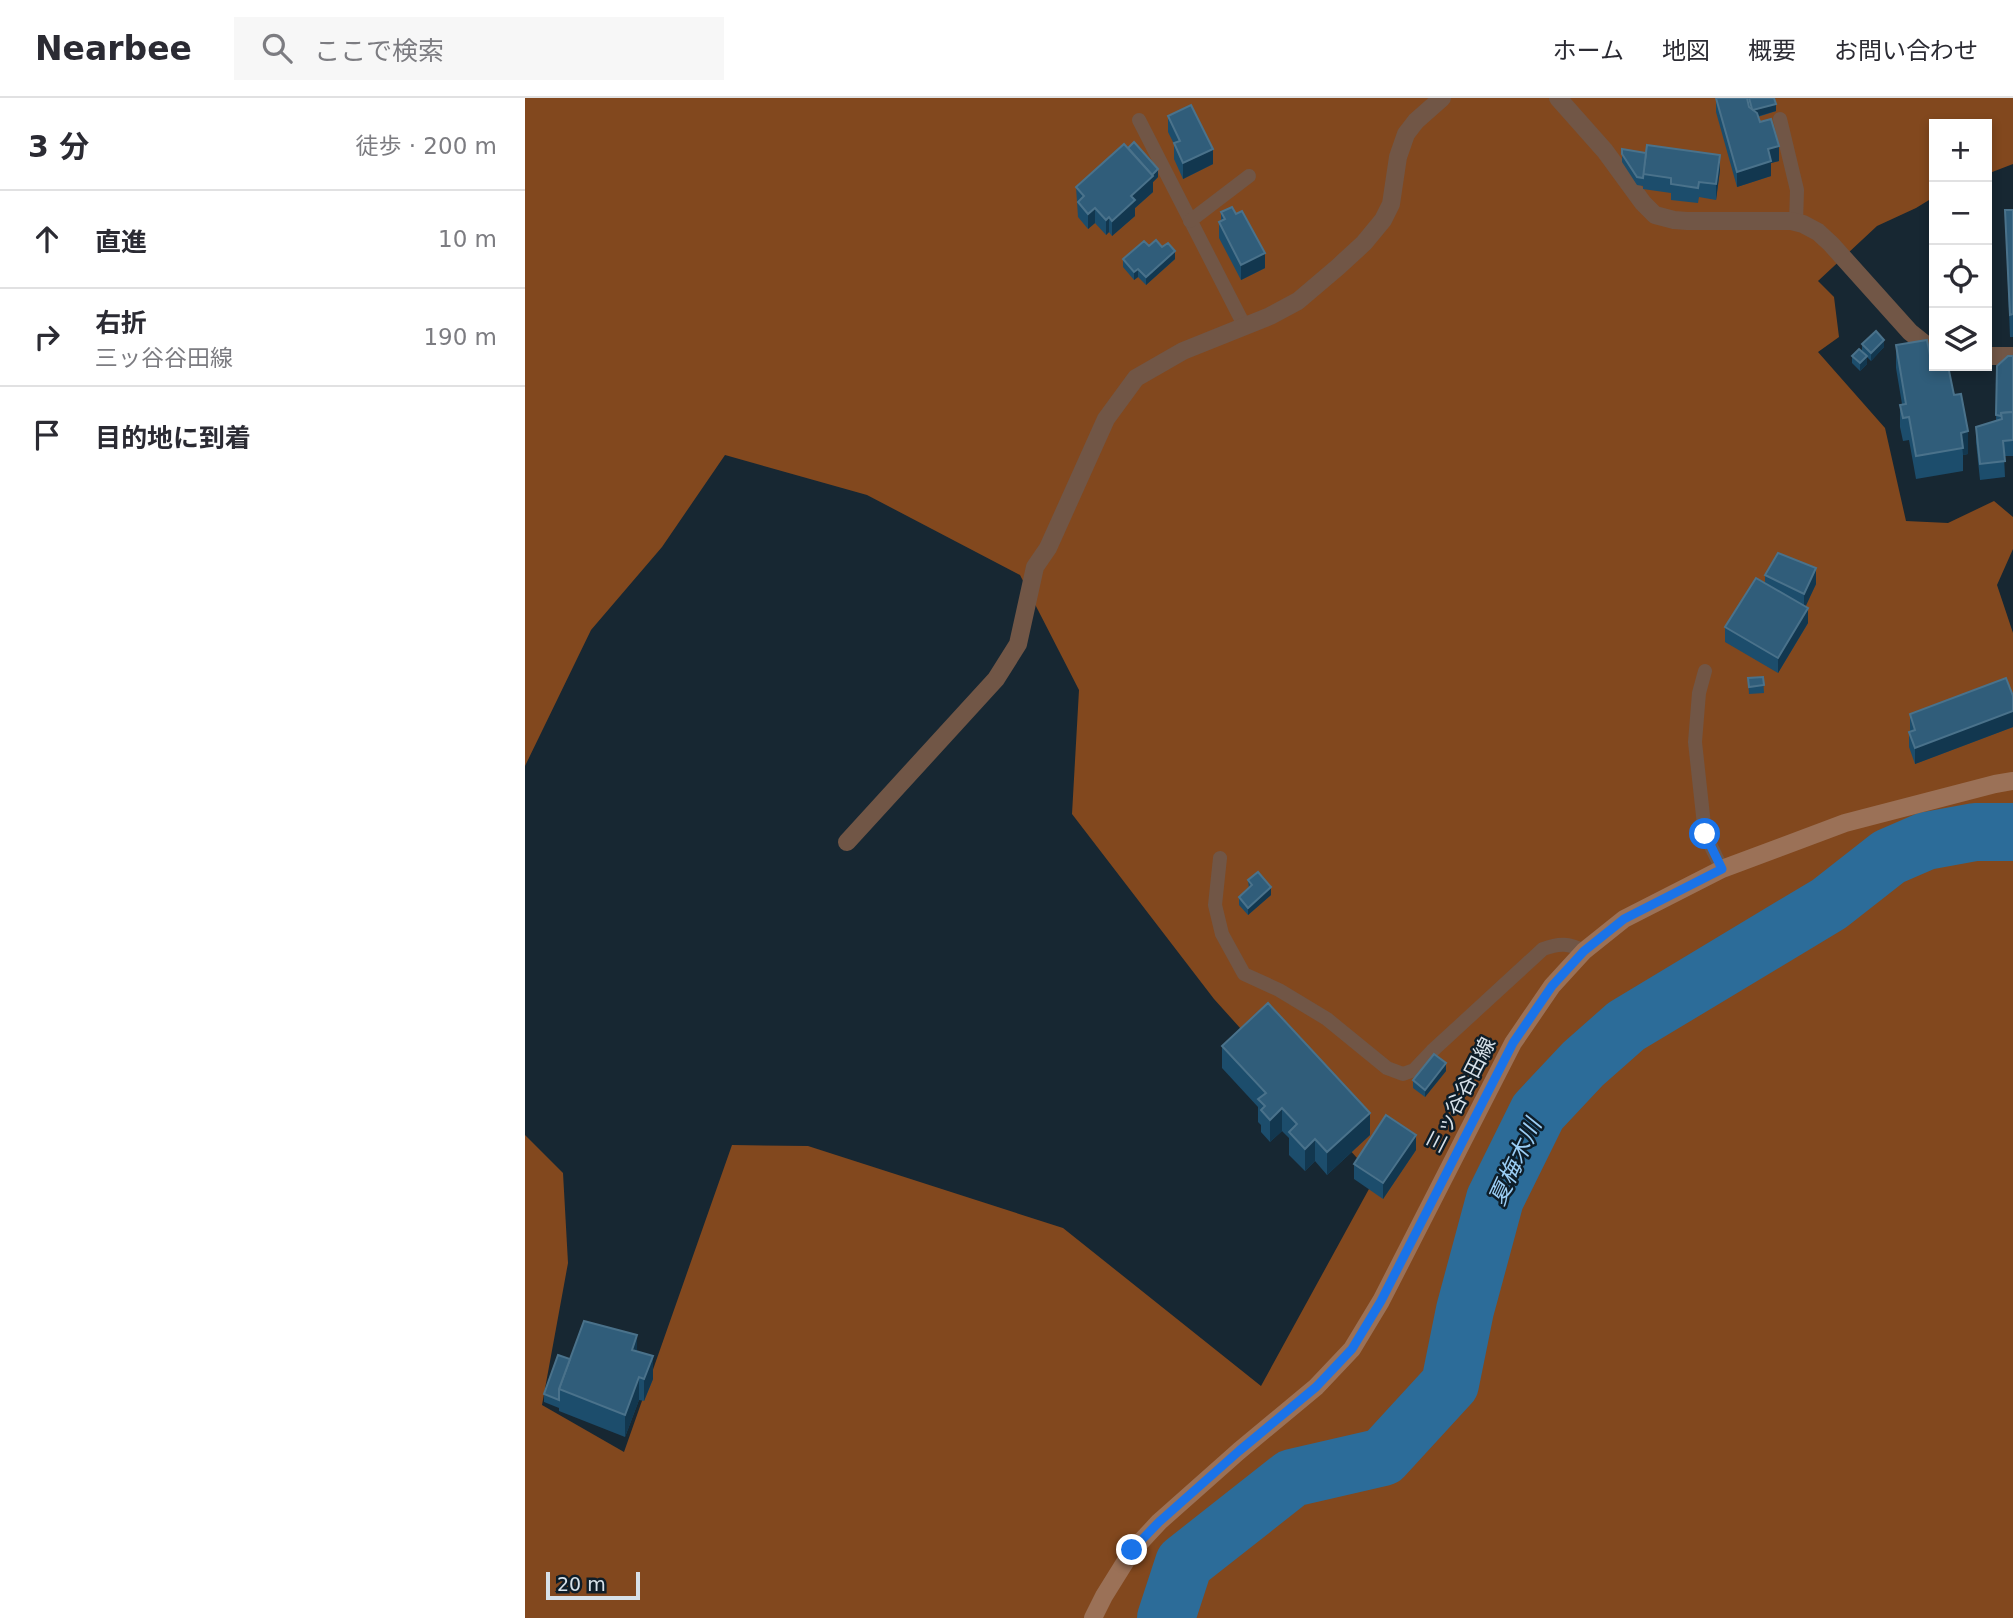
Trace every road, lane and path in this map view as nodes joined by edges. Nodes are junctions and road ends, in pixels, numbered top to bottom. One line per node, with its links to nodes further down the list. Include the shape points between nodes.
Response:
1 (1442, 98): 8 (street, via 1406,134 1391,204 1364,243 1298,301)
2 (1558, 98): 7 (street, via 1655,215 1687,221)
3 (1780, 118): 7 (lane, via 1797,191)
4 (1139, 120): 6 (lane)
5 (1249, 176): 6 (lane)
6 (1190, 220): 8 (lane)
7 (1796, 223): 9 (street, via 1824,238 1910,332)
8 (1244, 325): 14 (street, via 1183,351 1136,378 1106,419 1048,548 1035,567 1018,644 996,679)
9 (1929, 345)
10 (1992, 356): 11 (street)
11 (2013, 356)
12 (1705, 671): 16 (lane, via 1695,742 1705,834)
13 (2013, 781): 16 (main road, 三ッ谷谷田線, via 1845,823)
14 (848, 842)
15 (1220, 858): 17 (lane, via 1215,905 1222,934 1244,974 1327,1019 1387,1068 1403,1074 1414,1070 1543,949 1559,943)
16 (1722, 869): 17 (main road, 三ッ谷谷田線, via 1624,919)
17 (1584, 951): 18 (main road, 三ッ谷谷田線, via 1552,986 1513,1043 1352,1349 1316,1387 1132,1550)
18 (1093, 1618)

